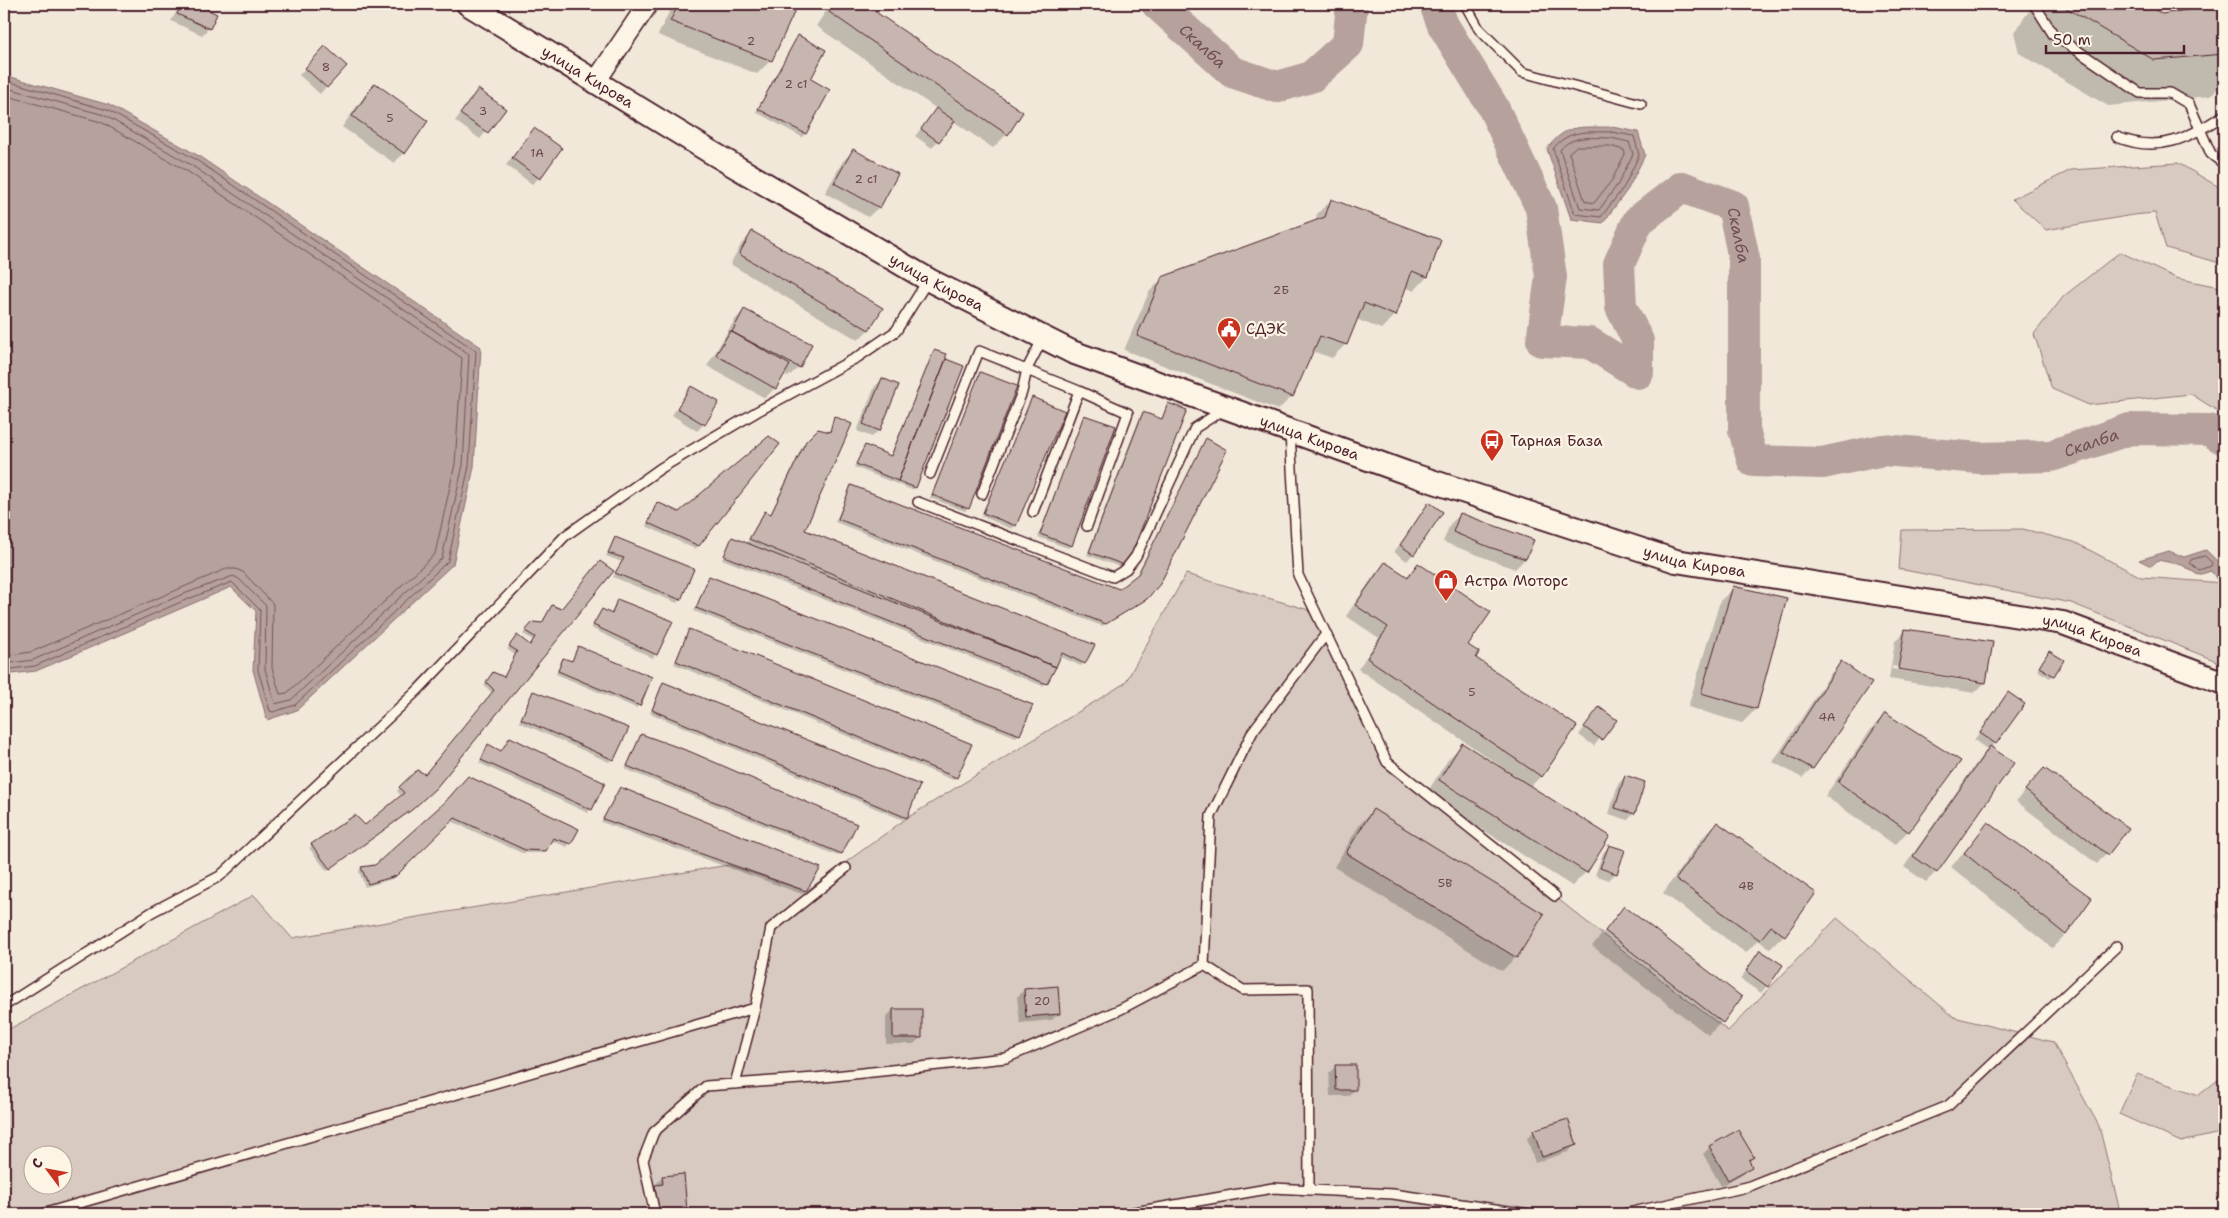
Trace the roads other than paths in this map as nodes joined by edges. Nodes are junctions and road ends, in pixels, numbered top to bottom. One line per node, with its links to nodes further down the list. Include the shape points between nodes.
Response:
1 (468, 4): 5 (street, улица Кирова)
2 (648, 4): 5 (street)
3 (1465, 4): 6 (lane, via 1479,28 1522,72)
4 (2034, 4): 8 (lane, via 2053,34 2140,93 2170,93 2189,104)
5 (596, 81): 11 (street, улица Кирова)
6 (1641, 104)
7 (2224, 115): 8 (lane)
8 (2200, 131): 9 (lane, via 2161,145 2135,144); 10 (lane, via 2211,154)
9 (2117, 137)
10 (2224, 164)
11 (929, 280): 12 (street, улица Кирова); 28 (lane, via 896,331 858,357 661,468 565,536 418,690 220,876 152,912)
12 (1043, 338): 13 (lane); 15 (street, улица Кирова, via 1072,352)
13 (1027, 369): 14 (lane); 17 (lane, via 979,351); 18 (lane, via 1022,392)
14 (1079, 391): 20 (lane); 21 (lane, via 1128,413)
15 (1226, 408): 16 (street, улица Кирова); 19 (lane, via 1195,428 1136,556 1126,569 1113,577)
16 (1290, 431): 22 (lane, via 1298,575); 23 (street, улица Кирова, via 1676,561 2063,622)
17 (930, 474)
18 (982, 494)
19 (918, 502)
20 (1033, 512)
21 (1087, 526)
22 (1326, 634): 25 (lane, via 1387,762); 27 (lane, via 1253,731 1211,816)
23 (2224, 683)
24 (846, 868): 29 (lane, via 771,928)
25 (1555, 896)
26 (2117, 946): 36 (lane, via 1948,1106 1747,1187)
27 (1204, 965): 30 (lane, via 1121,1009 1006,1058); 31 (lane, via 1243,990 1308,989)
28 (4, 1006)
29 (755, 1008): 30 (lane); 32 (lane)
30 (735, 1084): 33 (lane, via 706,1086 654,1132 643,1160)
31 (1310, 1190): 34 (lane, via 1273,1188); 35 (lane, via 1393,1194)
32 (42, 1214)
33 (655, 1214)
34 (1123, 1214)
35 (1530, 1214)
36 (1623, 1214)

